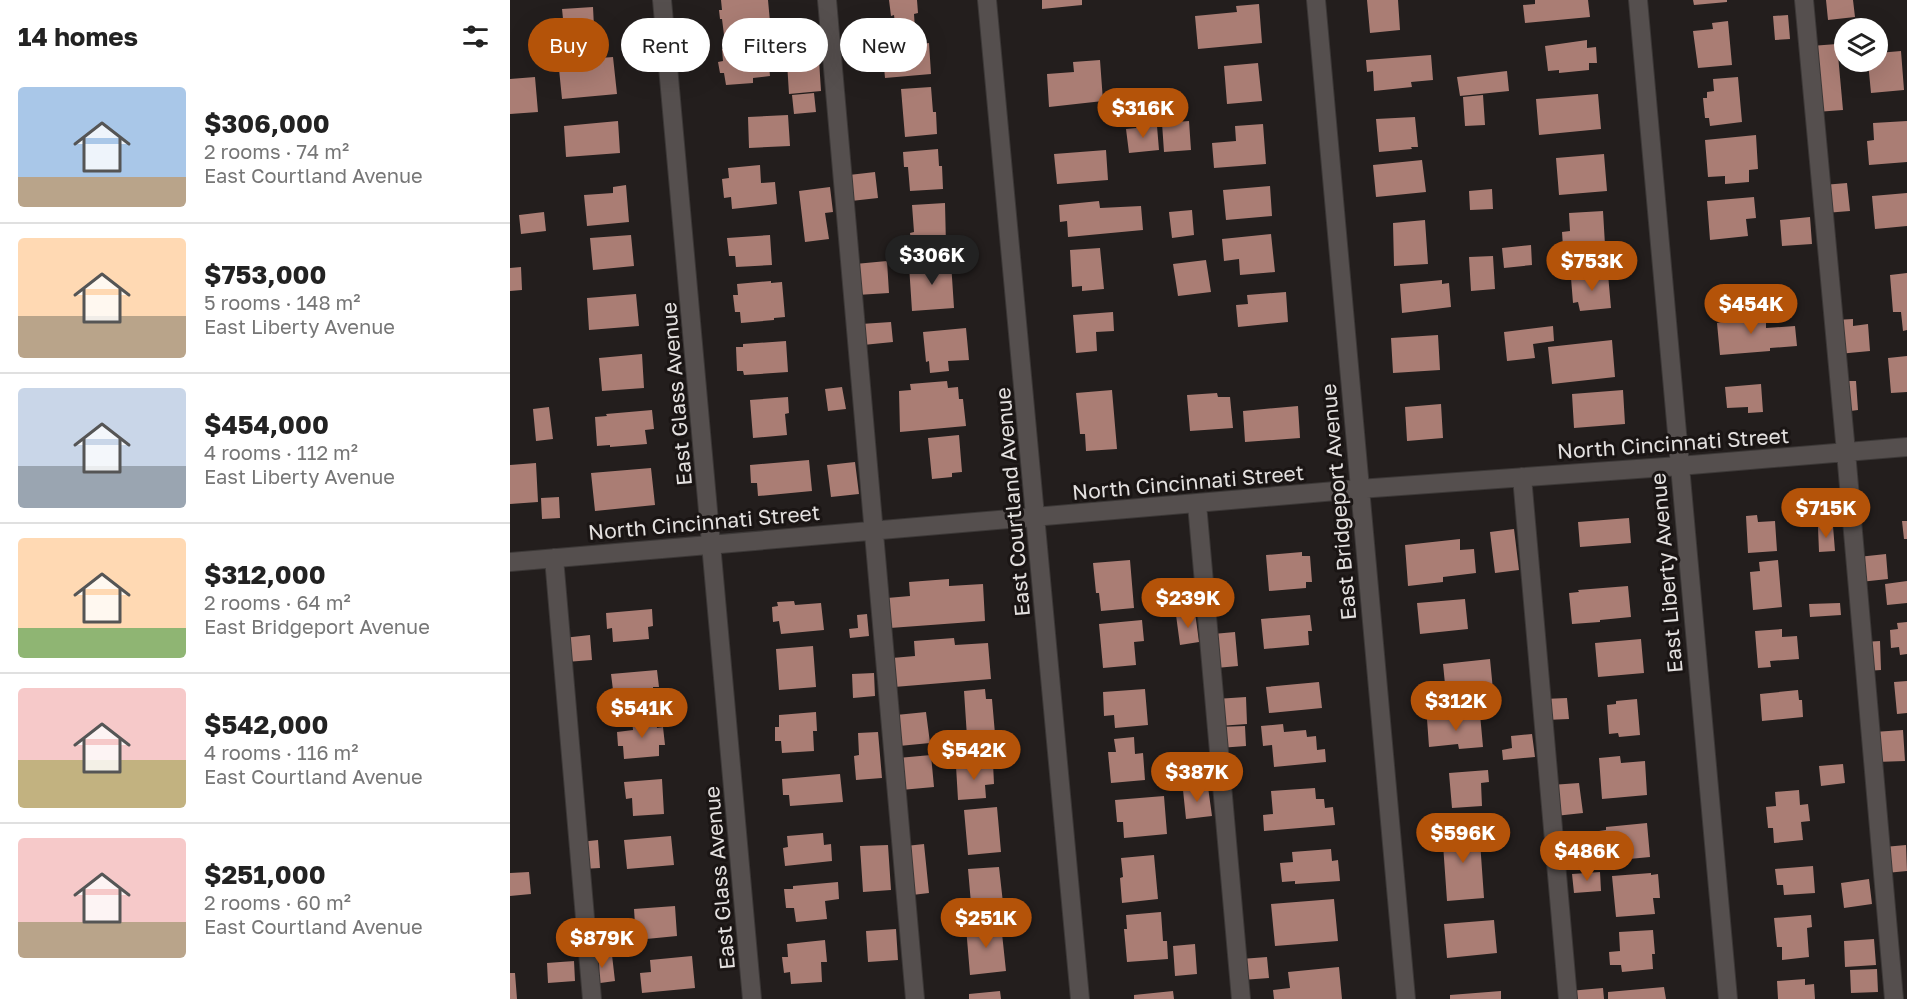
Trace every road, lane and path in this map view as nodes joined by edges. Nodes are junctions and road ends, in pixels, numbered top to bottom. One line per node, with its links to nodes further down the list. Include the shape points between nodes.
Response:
1 (662, 0): 15 (street, East Glass Avenue)
2 (827, 0): 14 (street)
3 (987, 0): 13 (street, East Courtland Avenue)
4 (1316, 0): 11 (street, East Bridgeport Avenue)
5 (1638, 0): 9 (street, East Liberty Avenue)
6 (1803, 0): 8 (street)
7 (1907, 447): 8 (street, North Cincinnati Street)
8 (1846, 452): 9 (street, North Cincinnati Street); 26 (street)
9 (1679, 466): 10 (street, North Cincinnati Street); 25 (street, East Liberty Avenue)
10 (1522, 477): 11 (street, North Cincinnati Street); 24 (street)
11 (1359, 489): 12 (street, North Cincinnati Street); 23 (street, East Bridgeport Avenue)
12 (1197, 504): 13 (street, North Cincinnati Street); 22 (street)
13 (1036, 518): 14 (street, North Cincinnati Street); 21 (street, East Courtland Avenue)
14 (874, 531): 15 (street, North Cincinnati Street); 20 (street)
15 (712, 544): 16 (street, North Cincinnati Street); 19 (street, East Glass Avenue)
16 (554, 558): 17 (street, North Cincinnati Street); 18 (street)
17 (510, 562)
18 (592, 999)
19 (752, 999)
20 (915, 999)
21 (1080, 999)
22 (1240, 999)
23 (1406, 999)
24 (1568, 999)
25 (1728, 999)
26 (1894, 999)

